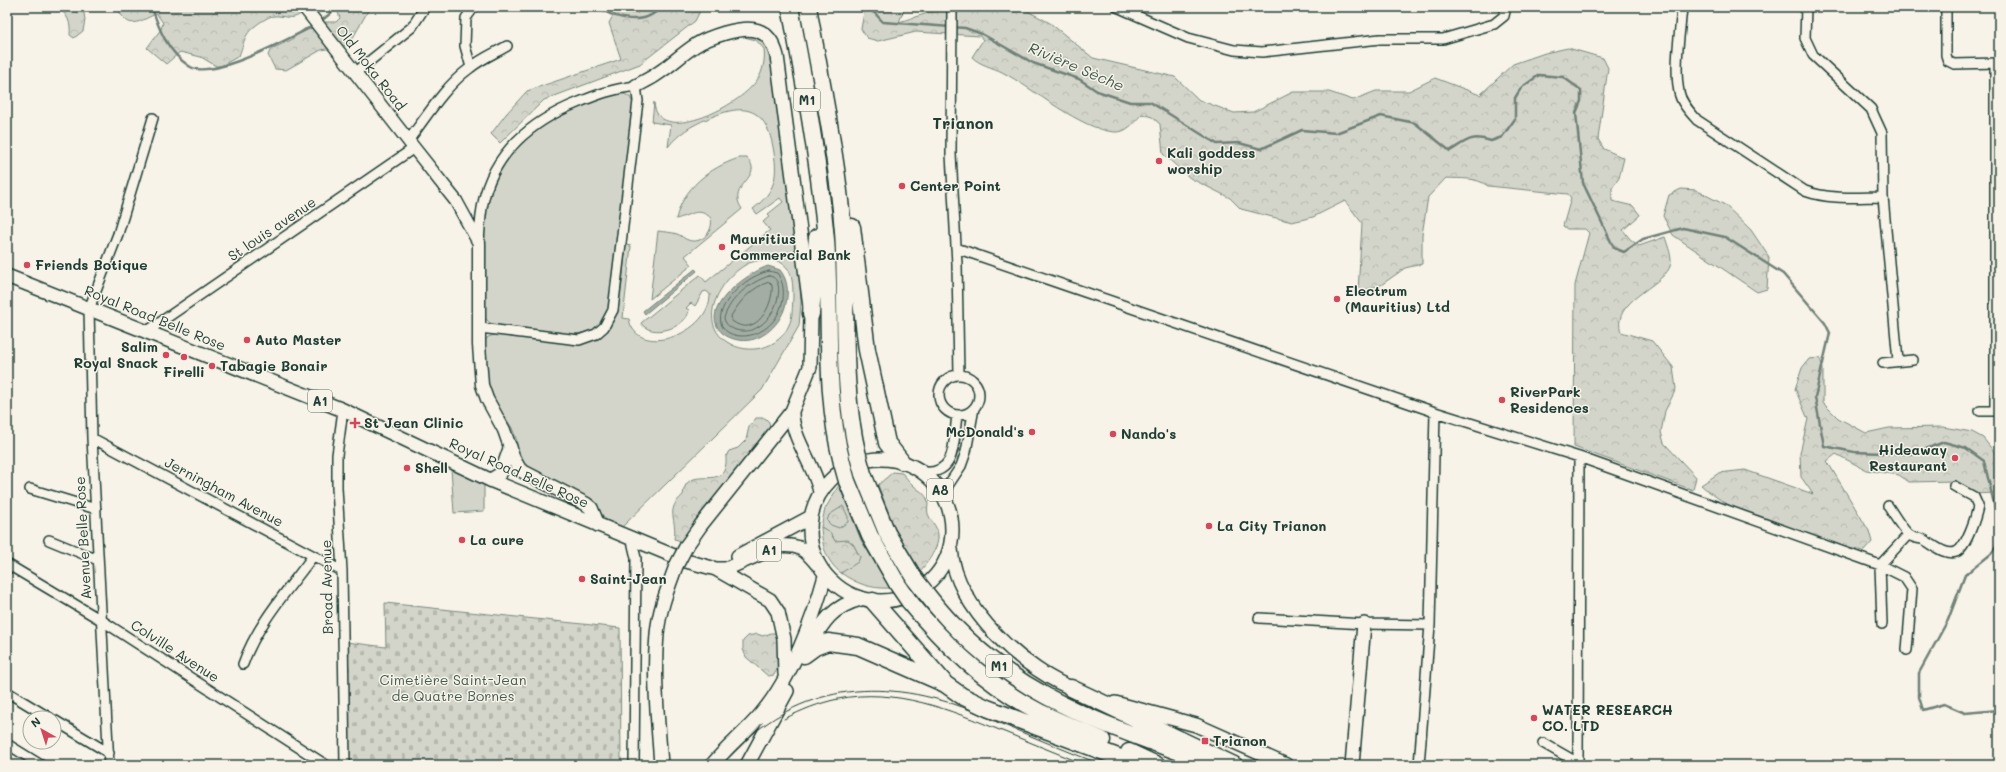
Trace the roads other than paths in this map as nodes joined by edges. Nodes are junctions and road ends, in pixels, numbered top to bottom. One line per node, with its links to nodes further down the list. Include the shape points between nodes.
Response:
1 (304, 7): 15 (street, Old Moka Road)
2 (425, 7): 15 (street, via 412,27)
3 (474, 7): 14 (street, via 466,18 465,46)
4 (790, 7): 20 (highway, M1)
5 (808, 7): 18 (highway, M1)
6 (1117, 7): 7 (street, via 1188,38 1234,50 1262,52 1380,39 1443,39 1494,24 1504,16)
7 (1506, 7)
8 (1682, 7): 21 (street, via 1678,57 1679,92 1685,107 1698,120 1805,191 1834,197)
9 (1806, 7): 21 (street, via 1805,38 1813,55 1867,105 1880,126 1883,142)
10 (1946, 7): 13 (street, via 1948,61 1954,64)
11 (952, 8): 23 (street, via 951,154)
12 (507, 46): 14 (street, St louis avenue)
13 (1997, 64): 36 (street)
14 (470, 67): 19 (street, St louis avenue, via 442,95)
15 (356, 72): 19 (street, Old Moka Road)
16 (636, 86): 22 (street, via 613,89 565,107 518,138 506,152 488,186 483,203); 26 (main road, via 658,74 709,38 731,31 754,29 772,41 777,56); 27 (street, via 638,101 635,130 610,318 596,334 579,340)
17 (153, 118): 25 (street, via 118,234)
18 (827, 120): 43 (highway, via 846,188 868,357 887,443); 95 (highway, M1, bridge, via 842,230 847,393 858,456 882,522 914,578 959,632 1024,683 1090,717)
19 (411, 145): 22 (street, Old Moka Road, via 456,200); 28 (street, St louis avenue)
20 (821, 193): 26 (highway); 94 (highway, M1, bridge, via 828,275 829,383 834,425 847,481 870,536 898,585 948,645 985,677 1035,710)
21 (1883, 196): 30 (street)
22 (479, 243): 27 (street)
23 (956, 248): 32 (street); 37 (street)
24 (7, 276): 25 (main road, Royal Road Belle Rose / A1)
25 (89, 309): 28 (main road, Royal Road Belle Rose / A1); 40 (street, Avenue Belle Rose)
26 (811, 314): 35 (main road, via 810,367)
27 (480, 328): 41 (street, via 482,385 486,399 504,430)
28 (146, 332): 34 (main road, Royal Road Belle Rose / A1)
29 (1912, 360): 30 (street)
30 (1898, 361): 31 (street)
31 (1883, 363)
32 (959, 375): 33 (street, via 969,378 976,385 979,395); 39 (street, via 943,383 939,395 946,411)
33 (974, 408): 39 (street, via 964,415); 49 (street, via 963,459 947,487)
34 (343, 410): 45 (main road, Royal Road Belle Rose / A1); 64 (street, Broad Avenue, via 337,454)
35 (792, 411): 48 (main road, via 793,425 815,472); 90 (main road, bridge, via 687,545 664,597 657,633 655,681)
36 (1997, 411): 38 (street)
37 (1435, 412): 42 (street); 71 (street)
38 (1980, 412)
39 (957, 416): 44 (street, via 953,453 949,463 932,473)
40 (92, 438): 51 (street, Avenue Belle Rose); 58 (street, Jerningham Avenue)
41 (510, 447): 45 (street, via 501,473); 53 (main road, via 520,470 586,504 591,508)
42 (1579, 457): 62 (street); 84 (street)
43 (901, 461): 44 (main road, A8); 48 (main road, A8, via 869,459 854,464 840,471)
44 (922, 472): 49 (main road, A8, via 938,487)
45 (490, 480): 53 (main road, Royal Road Belle Rose / A1)
46 (1954, 486): 54 (street, via 1974,497 1978,506 1976,518 1961,548 1955,552 1946,552)
47 (30, 489): 51 (street)
48 (820, 492): 52 (main road, A8)
49 (948, 506): 57 (main road, A8, via 952,525)
50 (1888, 506): 54 (street)
51 (96, 509): 59 (street, Avenue Belle Rose)
52 (809, 518): 61 (main road, A8, via 809,536); 63 (main road, A1)
53 (598, 525): 55 (main road, Royal Road Belle Rose / A1)
54 (1908, 535): 62 (street)
55 (628, 536): 63 (main road, Royal Road Belle Rose / A1, via 686,561); 89 (street, via 635,549 636,558)
56 (49, 540): 59 (street)
57 (951, 544): 66 (main road, A8, via 939,571 923,588 891,601); 77 (main road, via 952,562 957,578 985,622 1034,667)
58 (313, 556): 64 (street, Jerningham Avenue); 74 (street, via 258,632 248,648)
59 (98, 560): 68 (street, Avenue Belle Rose)
60 (7, 564): 68 (street, Colville Avenue)
61 (817, 564): 63 (main road, Royal Road Belle Rose / A1, via 805,550 786,545 726,568); 65 (main road, A8)
62 (1880, 565): 70 (street); 72 (street, via 1904,578 1912,589)
63 (713, 568): 75 (main road, via 770,600 778,612 784,639)
64 (342, 571): 88 (street, Broad Avenue)
65 (825, 576): 66 (main road, A8, via 841,590); 75 (main road, A8)
66 (867, 600): 73 (main road, A8, via 848,602 839,606 816,634); 76 (highway)
67 (1259, 618): 69 (street)
68 (101, 620): 83 (street, Avenue Belle Rose); 87 (street, Colville Avenue)
69 (1364, 624): 71 (street); 98 (main road)
70 (1882, 624)
71 (1430, 625): 99 (street)
72 (1906, 650)
73 (804, 655): 75 (main road, A8); 76 (highway, via 828,642 850,645)
74 (243, 664)
75 (788, 680): 91 (main road, A8, via 760,715); 92 (main road, A8)
76 (945, 684): 93 (highway, via 987,708)
77 (1071, 688): 96 (highway); 97 (main road, via 1104,700 1196,725)
78 (7, 692): 79 (street)
79 (37, 710)
80 (62, 725): 83 (street)
81 (1543, 743): 84 (street)
82 (7, 744): 85 (street)
83 (108, 753): 86 (street, Avenue Belle Rose)
84 (1578, 764)
85 (42, 765)
86 (109, 765)
87 (326, 765)
88 (345, 765)
89 (634, 765)
90 (661, 765)
91 (712, 765)
92 (747, 765)
93 (1139, 765)
94 (1157, 765)
95 (1214, 765)
96 (1234, 765)
97 (1286, 765)
98 (1352, 765)
99 (1419, 765)

